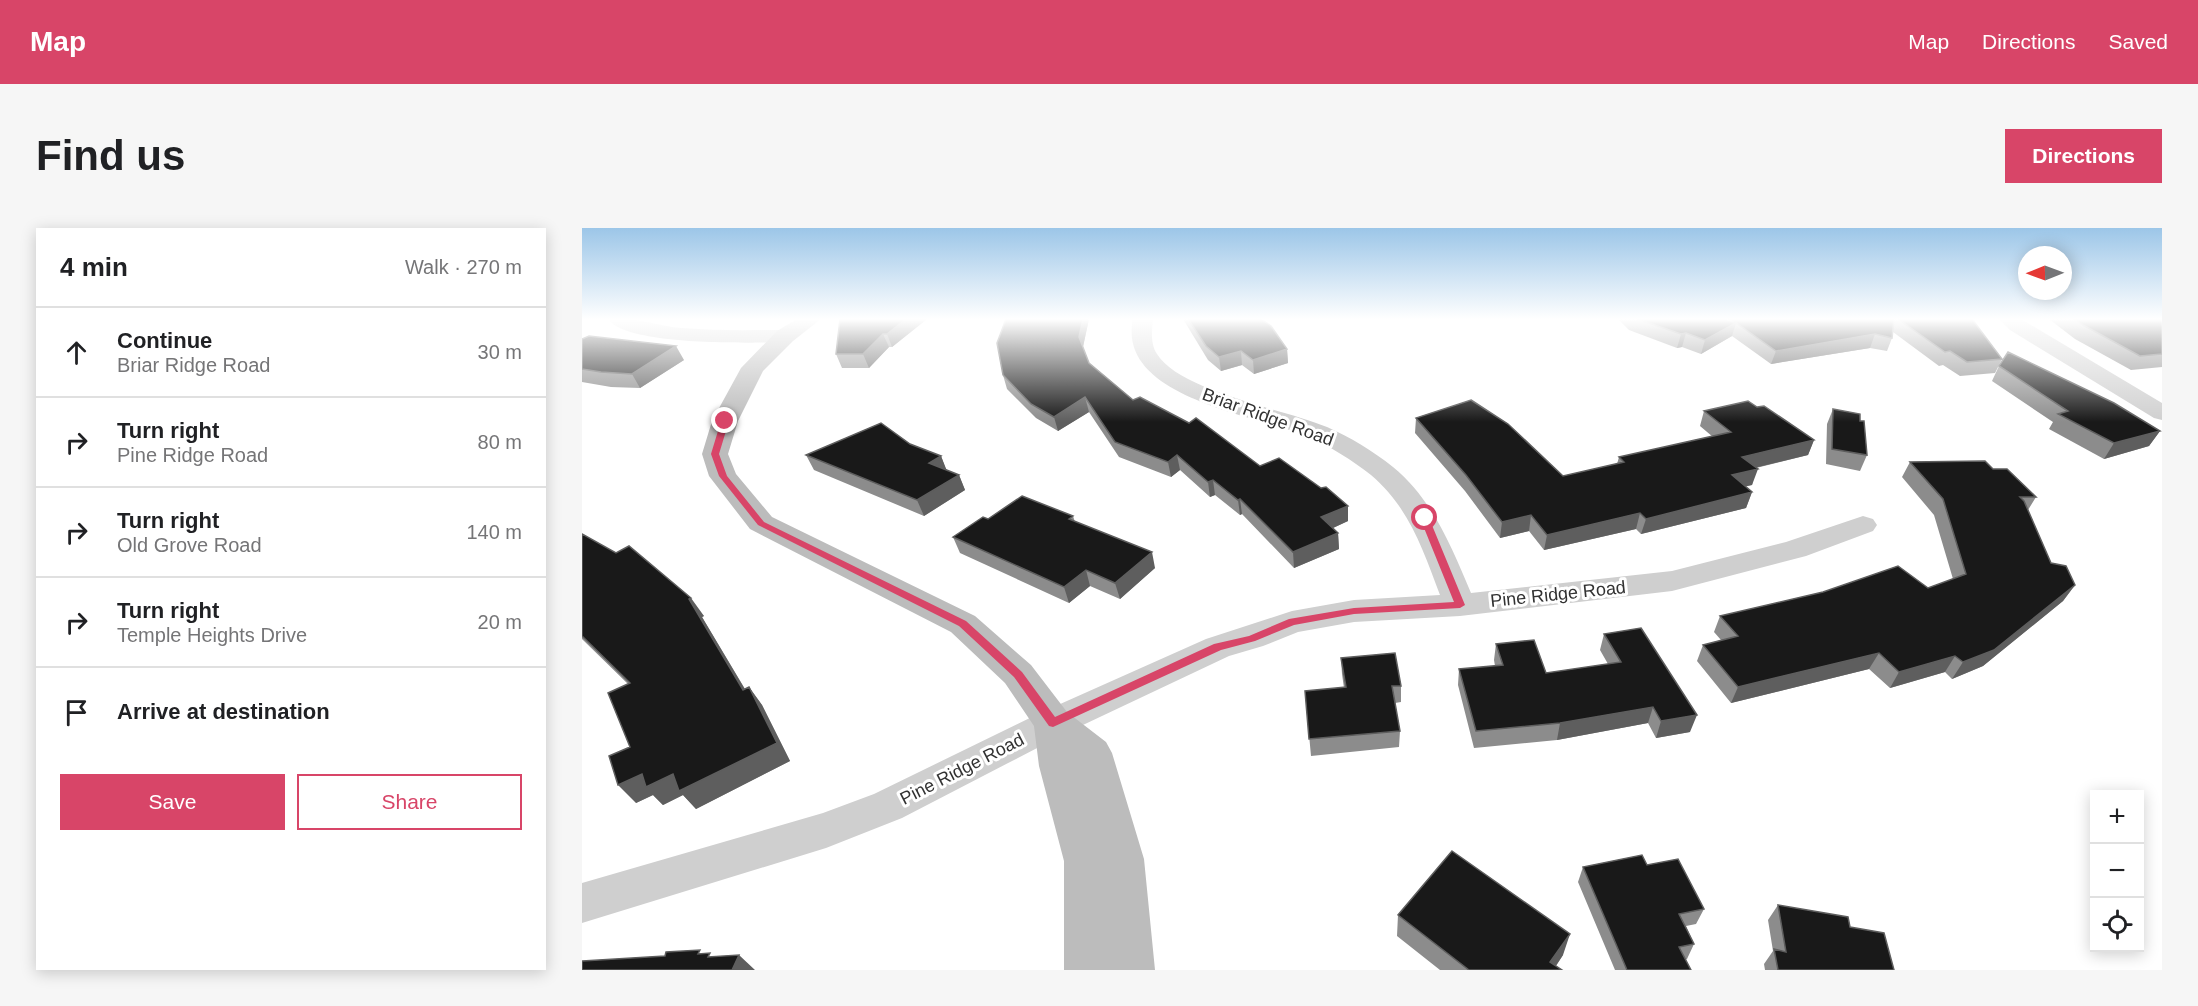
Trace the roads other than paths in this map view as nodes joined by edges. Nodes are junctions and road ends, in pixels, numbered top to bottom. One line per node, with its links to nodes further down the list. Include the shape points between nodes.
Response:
1 (767, 354): 7 (street, via 753,368 725,421 715,454 723,476 761,524 963,624 1018,674)
2 (1147, 354): 6 (street, Briar Ridge Road, via 1149,360 1176,381 1204,394 1317,431 1347,446 1399,487 1425,518)
3 (2063, 354): 4 (street)
4 (2162, 413)
5 (1863, 525): 6 (street, Pine Ridge Road, via 1796,549 1672,581)
6 (1460, 605): 7 (street, Pine Ridge Road, via 1354,611 1292,622 1218,647)
7 (1053, 723): 8 (street, Pine Ridge Road, via 888,806 826,830); 9 (street, via 1059,766 1086,861); 10 (street, via 1092,753 1122,859)
8 (582, 903)
9 (1088, 970)
10 (1131, 970)

